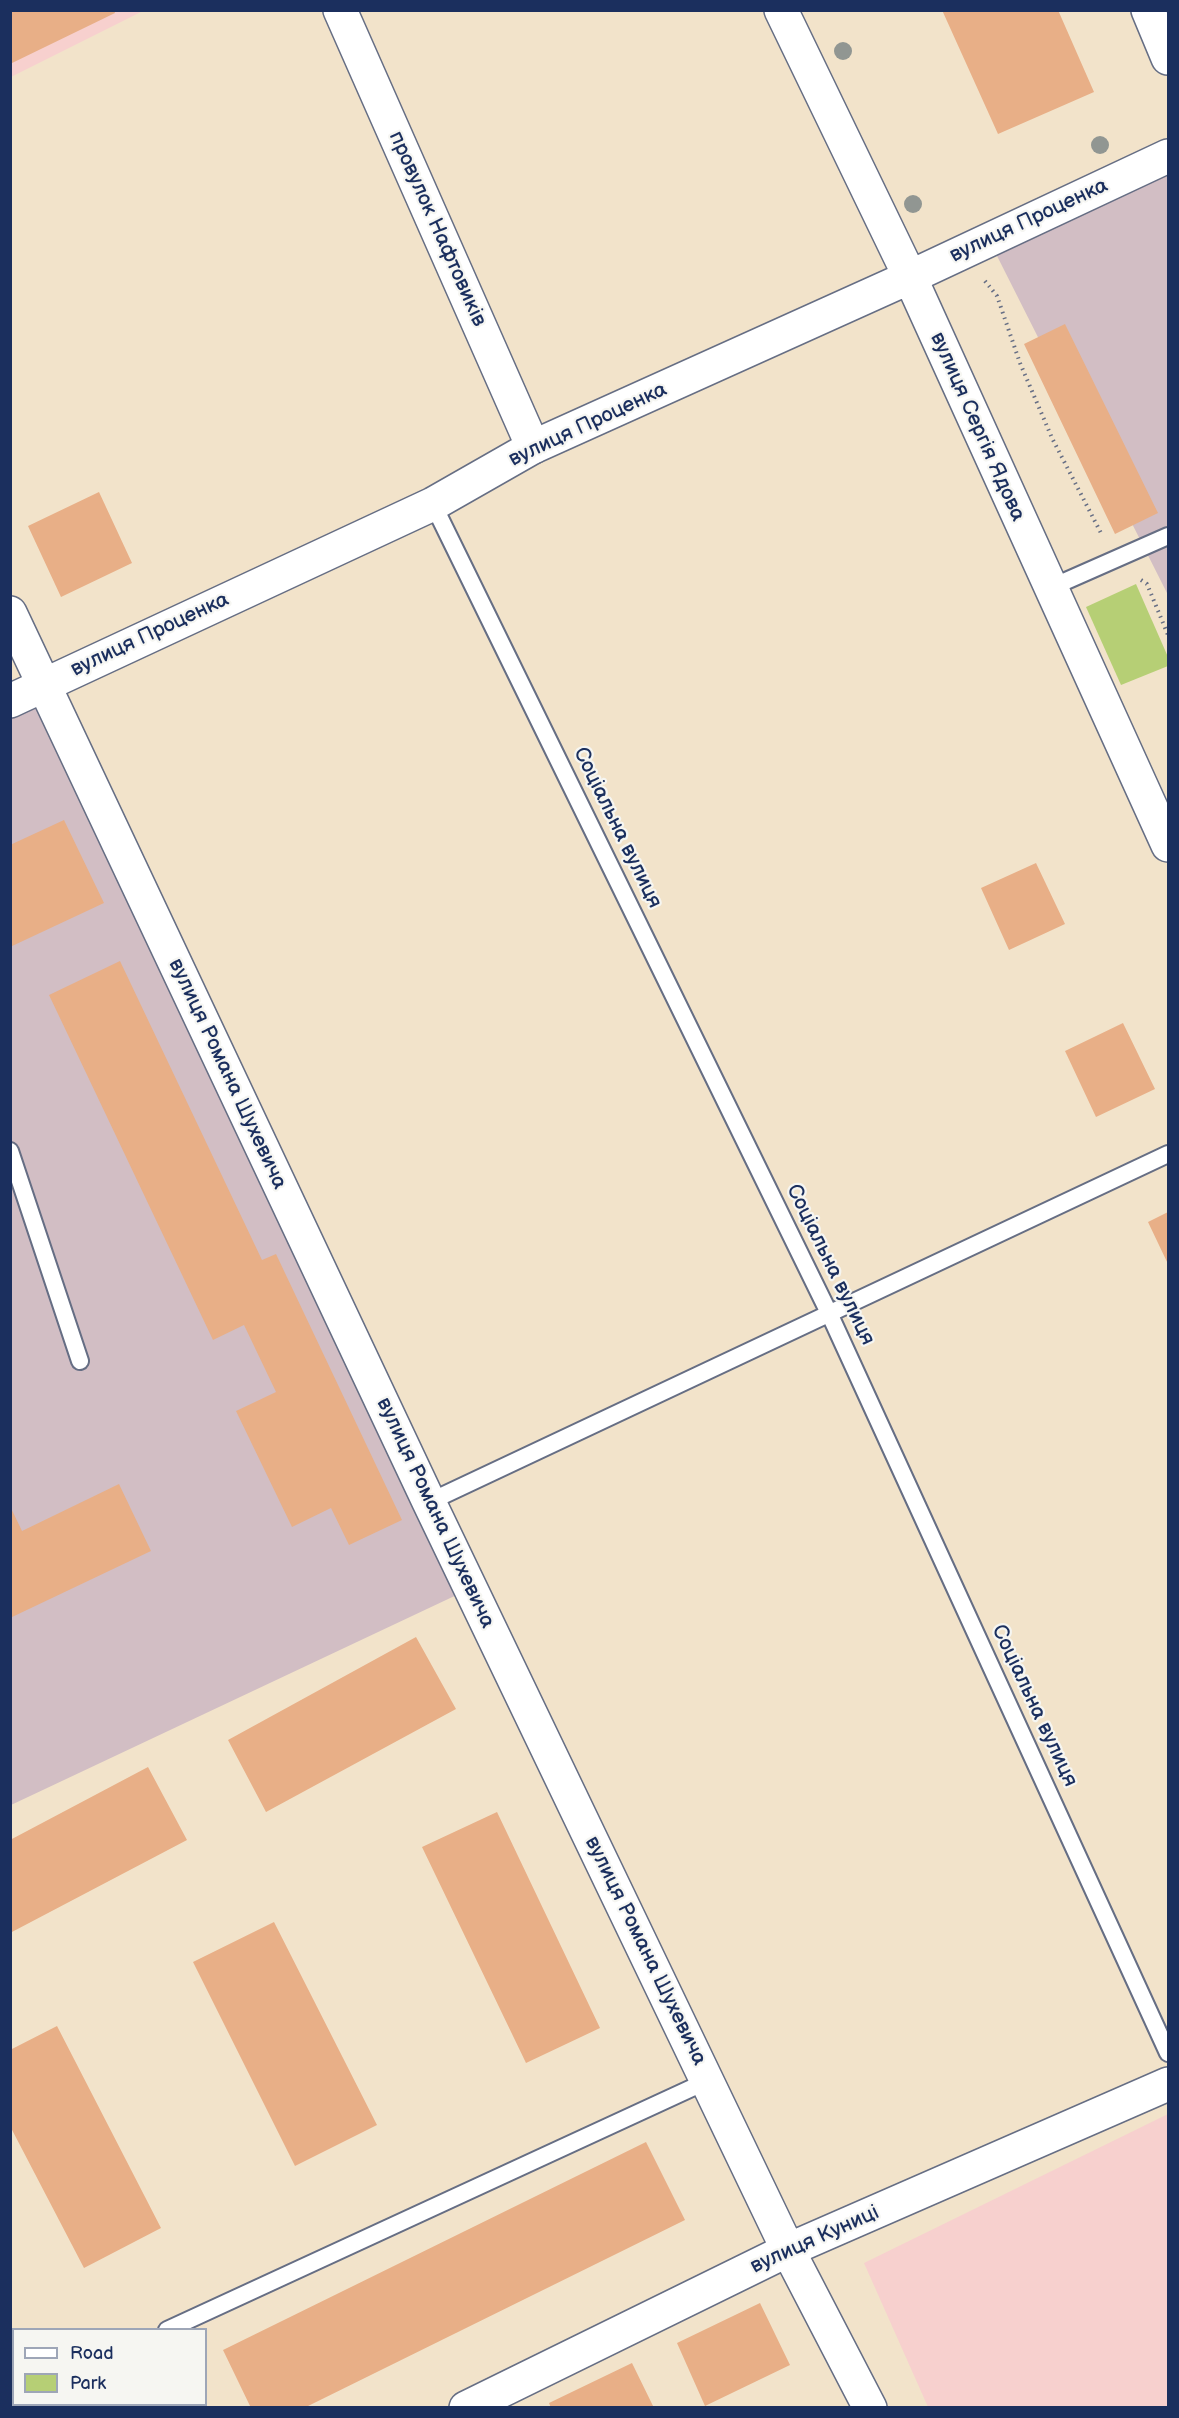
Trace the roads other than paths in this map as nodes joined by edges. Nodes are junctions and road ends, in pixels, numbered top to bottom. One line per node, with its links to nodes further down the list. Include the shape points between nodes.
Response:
1 (340, 10): 7 (street, провулок Нафтовиків)
2 (782, 10): 6 (street, вулиця Сергія Ядова)
3 (1148, 10): 4 (street)
4 (1168, 58)
5 (1168, 156): 6 (street, вулиця Проценка)
6 (910, 277): 7 (street, вулиця Проценка); 10 (street, вулиця Сергія Ядова)
7 (533, 447): 8 (street, вулиця Проценка)
8 (433, 504): 12 (street, вулиця Проценка); 17 (lane, Соціальна вулиця)
9 (1168, 536): 10 (lane)
10 (1050, 588): 14 (street, вулиця Сергія Ядова)
11 (10, 613): 12 (street, вулиця Романа Шухевича)
12 (44, 684): 13 (street, вулиця Проценка); 19 (street, вулиця Романа Шухевича)
13 (10, 701)
14 (1168, 845)
15 (10, 1151): 18 (lane)
16 (1168, 1154): 17 (lane)
17 (829, 1313): 19 (lane); 20 (lane, Соціальна вулиця)
18 (80, 1361)
19 (429, 1502): 21 (street, вулиця Романа Шухевича)
20 (1168, 2053)
21 (707, 2081): 23 (street, вулиця Романа Шухевича); 24 (lane)
22 (1168, 2084): 23 (street, вулиця Куниці)
23 (788, 2250): 25 (street, вулиця Куниці); 26 (street, вулиця Романа Шухевича)
24 (171, 2328)
25 (466, 2408)
26 (870, 2408)

